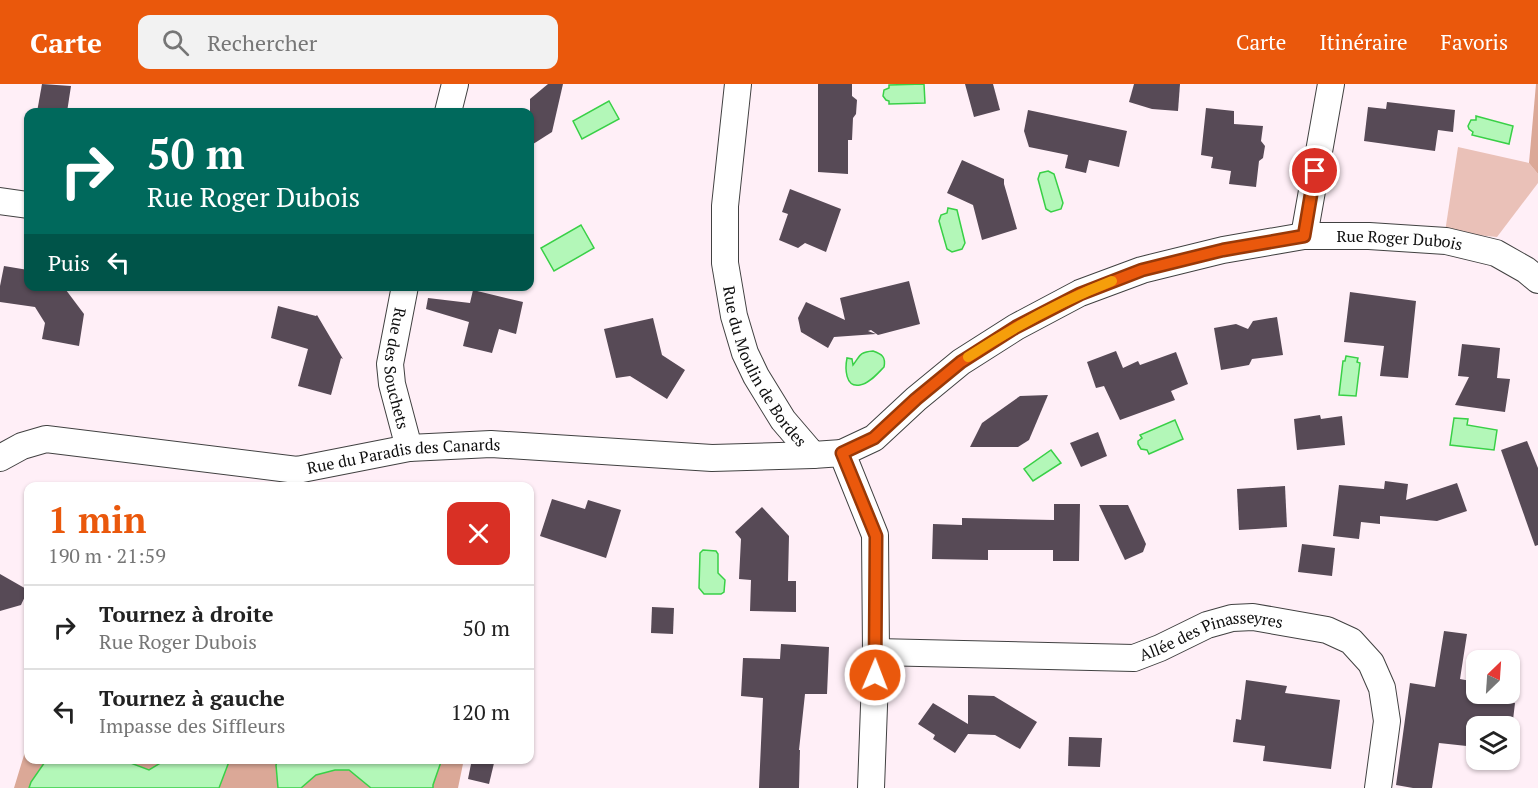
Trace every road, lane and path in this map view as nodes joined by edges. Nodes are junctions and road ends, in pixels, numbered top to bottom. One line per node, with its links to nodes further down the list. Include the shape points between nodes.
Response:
1 (455, 84): 4 (street)
2 (738, 84): 12 (street, Rue du Moulin de Bordes, via 725,206 725,263 734,316 756,376 783,420)
3 (1330, 84): 7 (street)
4 (449, 108)
5 (0, 201): 6 (street)
6 (24, 204)
7 (1304, 236): 8 (street, Rue Roger Dubois, via 1446,241 1496,253); 11 (street, Rue Roger Dubois, via 1142,270 1080,294 1016,327 961,362 874,438)
8 (1538, 280)
9 (404, 291): 10 (street, Rue des Souchets, via 390,364)
10 (409, 448): 12 (street, Rue du Paradis des Canards, via 491,444 712,458); 13 (street, Rue du Paradis des Canards, via 297,470 46,439)
11 (842, 453): 12 (street, Rue du Moulin de Bordes); 14 (street, via 876,536)
12 (813, 455)
13 (0, 458)
14 (876, 652): 15 (street); 16 (street, Allée des Pinasseyres, via 1134,658 1232,618 1253,617 1327,630 1351,641 1371,663 1382,688 1388,721)
15 (872, 788)
16 (1378, 788)

